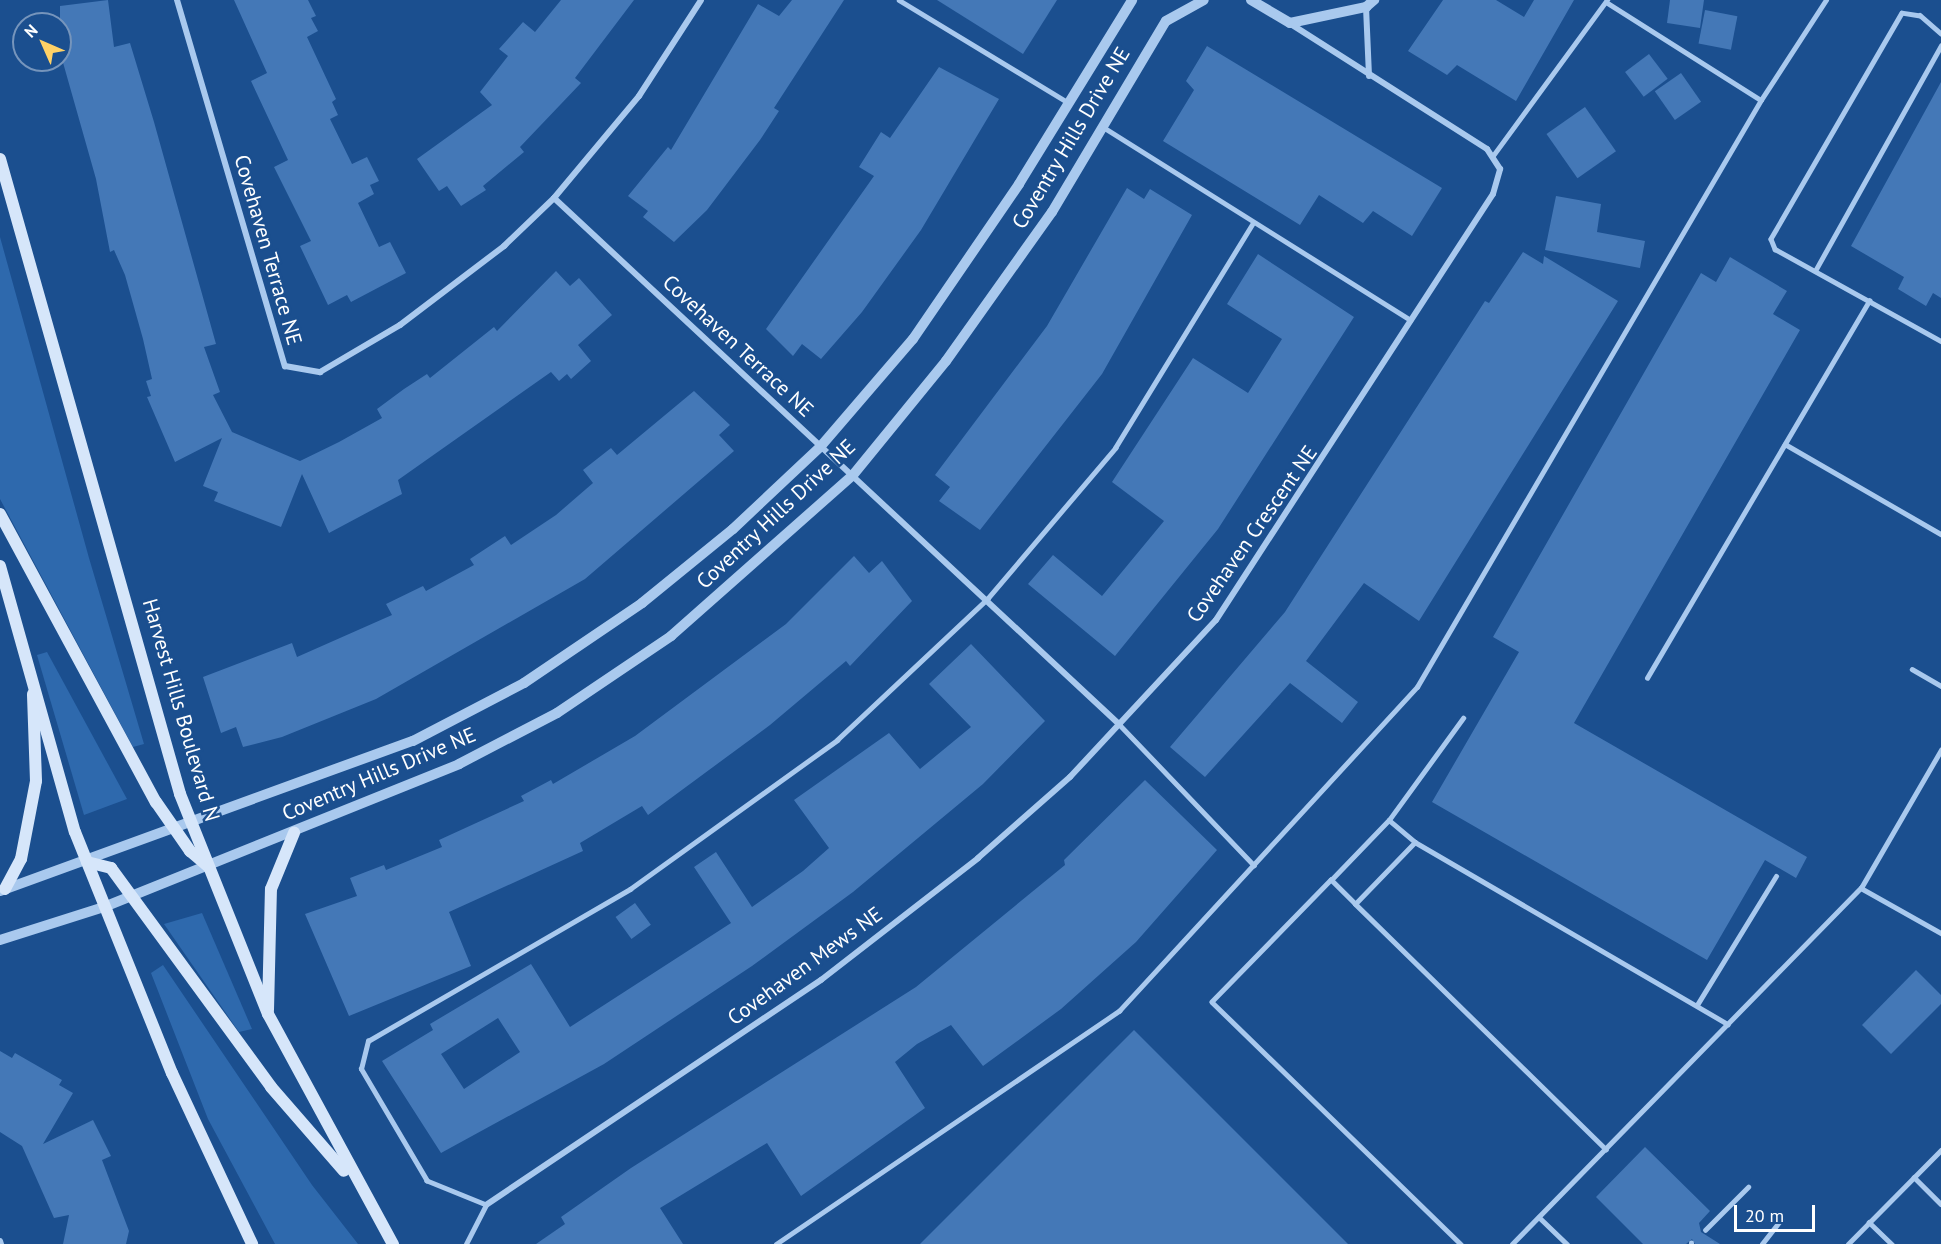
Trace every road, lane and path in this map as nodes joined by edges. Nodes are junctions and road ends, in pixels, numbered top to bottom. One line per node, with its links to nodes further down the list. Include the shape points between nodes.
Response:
1 (177, 0): 19 (street, Covehaven Terrace NE, via 285,366 320,372 400,325 504,246)
2 (700, 0): 19 (street, Covehaven Terrace NE, via 639,96)
3 (899, 0): 15 (lane)
4 (1132, 0): 15 (street, Coventry Hills Drive NE)
5 (1204, 0): 16 (street, Coventry Hills Drive NE, via 1166,21)
6 (1251, 0): 10 (street)
7 (1826, 0): 14 (lane)
8 (1607, 1): 14 (lane); 17 (lane)
9 (1370, 4): 10 (street); 13 (street)
10 (1290, 23): 13 (street)
11 (1941, 34): 21 (lane, via 1920,16 1902,13 1771,239 1775,249)
12 (1941, 46): 21 (lane)
13 (1369, 76): 17 (street)
14 (1761, 100): 45 (lane, via 1417,687)
15 (1069, 103): 26 (street, Coventry Hills Drive NE, via 913,339)
16 (1101, 125): 20 (lane); 27 (street, Coventry Hills Drive NE, via 1053,212 946,361)
17 (1492, 157): 23 (street, Covehaven Crescent NE, via 1500,170 1493,195)
18 (0, 159): 40 (main road, Harvest Hills Boulevard N)
19 (554, 198): 26 (street, Covehaven Terrace NE)
20 (1252, 224): 23 (lane); 31 (lane, via 1115,448)
21 (1815, 271): 22 (lane)
22 (1869, 301): 24 (lane); 25 (lane)
23 (1411, 320): 37 (street, Covehaven Crescent NE, via 1216,620)
24 (1941, 341)
25 (1785, 444): 29 (lane); 34 (lane)
26 (821, 446): 27 (street); 40 (street, Coventry Hills Drive NE, via 733,530 642,603 524,683 413,741)
27 (853, 475): 31 (street); 42 (street, Coventry Hills Drive NE, via 671,636 557,713 459,764)
28 (0, 514): 41 (main road)
29 (1941, 534)
30 (0, 566): 33 (main road)
31 (988, 598): 37 (street); 64 (lane, via 837,740 630,889 368,1041 361,1069 427,1181)
32 (1912, 669): 35 (lane)
33 (32, 672): 44 (main road); 50 (main road, via 36,781 21,859)
34 (1647, 678)
35 (1941, 686)
36 (1462, 718): 39 (lane)
37 (1120, 725): 45 (lane); 64 (street, Covehaven Mews NE, via 978,858 821,980)
38 (1941, 750): 49 (lane)
39 (1389, 820): 43 (lane); 48 (lane)
40 (191, 821): 41 (street, Coventry Hills Drive NE); 46 (main road, Harvest Hills Boulevard N)
41 (175, 829): 44 (street, Coventry Hills Drive NE); 46 (main road)
42 (294, 833): 46 (street, Coventry Hills Drive NE); 57 (main road, via 271,889)
43 (1415, 842): 52 (lane); 56 (lane)
44 (87, 862): 50 (street, Coventry Hills Drive NE); 51 (main road, via 111,868); 53 (main road)
45 (1254, 865): 73 (lane, via 1119,1011)
46 (209, 866): 51 (street, Coventry Hills Drive NE); 57 (main road, Harvest Hills Boulevard N)
47 (1776, 876): 56 (lane)
48 (1331, 880): 52 (lane); 74 (lane, via 1212,1002)
49 (1861, 888): 54 (lane); 58 (lane)
50 (2, 890)
51 (134, 895): 53 (street, Coventry Hills Drive NE); 62 (main road, via 272,1088)
52 (1356, 904): 59 (lane)
53 (104, 907): 55 (street, Coventry Hills Drive NE); 70 (main road, via 172,1073)
54 (1941, 933)
55 (0, 940)
56 (1697, 1005): 58 (lane)
57 (268, 1014): 62 (main road, Harvest Hills Boulevard N)
58 (1728, 1024): 59 (lane)
59 (1606, 1150): 66 (lane)
60 (1941, 1150): 61 (lane)
61 (1914, 1177): 65 (lane); 68 (lane)
62 (357, 1186): 71 (main road, Harvest Hills Boulevard N)
63 (1748, 1187): 69 (lane)
64 (486, 1204): 72 (lane)
65 (1941, 1204)
66 (1539, 1217): 75 (lane); 76 (lane)
67 (1781, 1220): 77 (lane)
68 (1869, 1222): 78 (lane); 79 (lane)
69 (1705, 1230)
70 (252, 1244)
71 (393, 1244)
72 (466, 1244)
73 (776, 1244)
74 (1461, 1244)
75 (1512, 1244)
76 (1567, 1244)
77 (1762, 1244)
78 (1848, 1244)
79 (1892, 1244)

